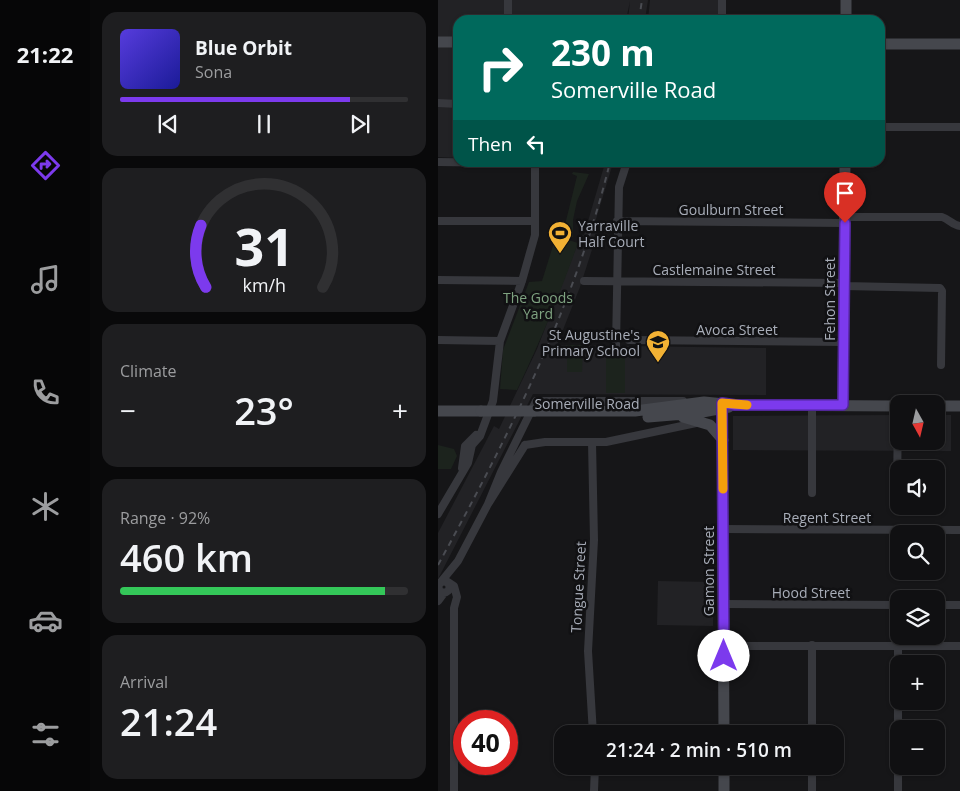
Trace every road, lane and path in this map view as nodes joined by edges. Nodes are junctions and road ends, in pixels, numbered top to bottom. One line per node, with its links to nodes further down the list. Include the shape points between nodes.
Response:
1 (508, 0): 4 (street)
2 (722, 0): 5 (street)
3 (846, 0): 6 (street)
4 (508, 15)
5 (722, 15)
6 (846, 15)
7 (438, 42): 8 (street)
8 (453, 42)
9 (885, 44): 10 (street)
10 (960, 44)
11 (438, 103): 12 (street)
12 (453, 104)
13 (885, 127): 14 (street)
14 (960, 128)
15 (438, 162): 16 (street)
16 (453, 162)
17 (535, 167): 22 (street)
18 (625, 167): 23 (street, via 619,187)
19 (845, 167): 20 (street, Fehon Street)
20 (845, 220): 23 (street, Goulburn Street); 24 (street, Goulburn Street, via 942,217); 29 (street, Fehon Street)
21 (438, 221): 22 (street)
22 (535, 221): 26 (street, via 535,235)
23 (617, 221): 28 (street)
24 (960, 226)
25 (438, 280): 26 (street)
26 (522, 281): 31 (street)
27 (584, 281): 28 (street, Castlemaine Street)
28 (616, 281): 29 (street, Castlemaine Street); 34 (street)
29 (844, 284): 33 (street, Fehon Street); 35 (street, Castlemaine Street, via 940,288)
30 (438, 340): 31 (street)
31 (500, 340): 47 (street, via 494,397)
32 (629, 340): 33 (street, Avoca Street)
33 (844, 342): 38 (street, Fehon Street)
34 (616, 344)
35 (941, 365)
36 (704, 402): 39 (street, Somerville Road); 44 (street, Somerville Road, via 635,411); 49 (street, Somerville Road, via 540,400 532,405)
37 (812, 405): 38 (street, Somerville Road); 39 (street, Somerville Road); 53 (street)
38 (843, 405): 40 (street, Somerville Road)
39 (723, 406): 45 (street, Somerville Road); 50 (street, Gamon Street)
40 (890, 406)
41 (946, 406): 42 (street)
42 (960, 406)
43 (438, 411): 47 (street, Somerville Road)
44 (533, 415): 45 (street, Somerville Road); 47 (street, Somerville Road, bridge)
45 (674, 416): 48 (street)
46 (438, 418): 47 (street, Somerville Road)
47 (481, 418): 55 (street, via 480,437 470,444 468,463)
48 (700, 422): 50 (street, via 712,426); 51 (street)
49 (519, 438): 52 (street); 54 (street)
50 (723, 440): 56 (street, Gamon Street)
51 (592, 442): 52 (street); 68 (street, Tongue Street, via 594,540 588,651)
52 (526, 445): 54 (street)
53 (812, 493)
54 (488, 504): 58 (street)
55 (438, 514)
56 (723, 529): 57 (street, Regent Street); 60 (street, Gamon Street)
57 (960, 530)
58 (444, 587): 59 (street); 74 (street, via 454,608)
59 (438, 601)
60 (724, 604): 61 (street, Hood Street); 65 (street, Gamon Street)
61 (890, 605)
62 (945, 605): 63 (street)
63 (960, 605)
64 (812, 645): 65 (street); 66 (street); 70 (street)
65 (724, 646): 69 (street, Gamon Street)
66 (898, 646): 67 (street); 78 (street)
67 (960, 646)
68 (592, 725)
69 (724, 725)
70 (812, 725)
71 (595, 775): 75 (street)
72 (724, 775): 76 (street)
73 (812, 775): 77 (street)
74 (454, 791)
75 (594, 791)
76 (724, 791)
77 (812, 791)
78 (898, 791)

